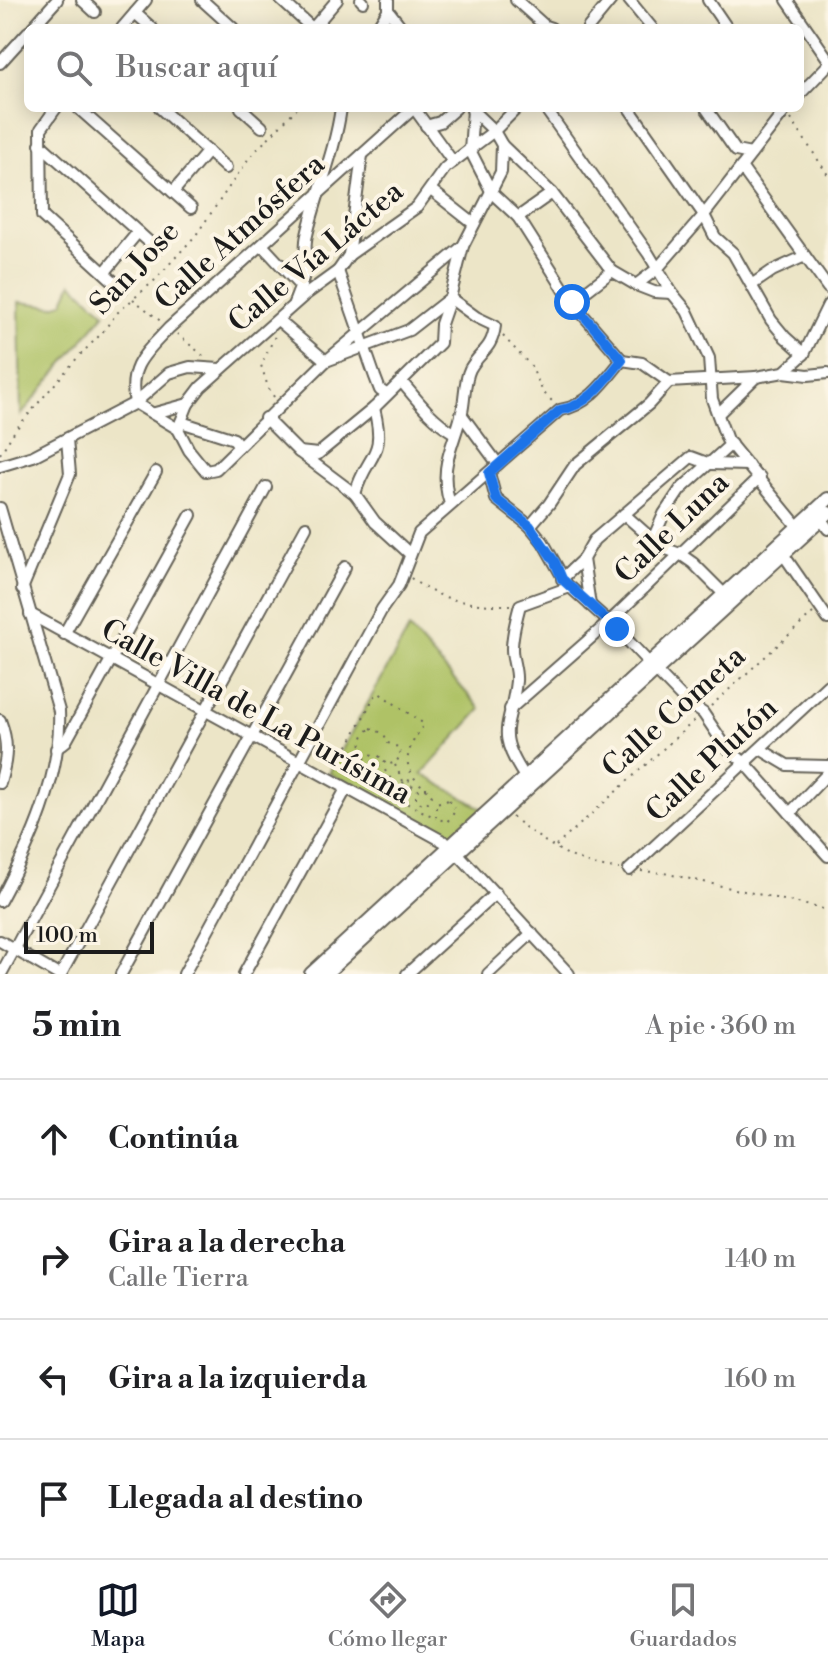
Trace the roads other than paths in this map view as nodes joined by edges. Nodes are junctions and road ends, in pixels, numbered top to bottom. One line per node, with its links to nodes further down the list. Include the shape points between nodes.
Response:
1 (57, 0): 15 (street)
2 (82, 0): 13 (street)
3 (146, 0): 14 (street)
4 (202, 0): 18 (street)
5 (281, 0): 19 (street)
6 (337, 0): 20 (street)
7 (516, 0): 23 (street)
8 (611, 0): 24 (street)
9 (629, 0): 25 (street)
10 (708, 0): 26 (street)
11 (787, 0): 28 (street)
12 (388, 5): 21 (street); 22 (street)
13 (95, 12)
14 (135, 13): 16 (street); 17 (street)
15 (35, 24)
16 (125, 24)
17 (147, 24)
18 (229, 24)
19 (308, 24)
20 (316, 24)
21 (379, 24)
22 (400, 24)
23 (544, 24)
24 (591, 24)
25 (649, 24)
26 (724, 24)
27 (804, 24): 30 (street)
28 (804, 24)
29 (24, 37): 31 (street)
30 (828, 59)
31 (0, 63)
32 (828, 65): 33 (street)
33 (804, 90)
34 (53, 112): 52 (street, via 43,123)
35 (83, 112): 62 (street)
36 (164, 112): 55 (street)
37 (246, 112): 50 (street)
38 (340, 112): 63 (street)
39 (410, 112): 57 (street, Calle Atmósfera)
40 (417, 112): 49 (street)
41 (451, 112): 49 (street)
42 (472, 112): 54 (street)
43 (475, 112): 51 (street)
44 (513, 112): 51 (street, Calle Vía Láctea)
45 (548, 112): 76 (street)
46 (633, 112): 67 (street)
47 (709, 112): 56 (street, via 736,151)
48 (783, 112): 56 (street)
49 (426, 126): 58 (street)
50 (262, 127)
51 (494, 131): 53 (street); 54 (street, Calle Vía Láctea)
52 (40, 144): 70 (street); 79 (street, via 42,216)
53 (502, 145): 64 (street, via 501,172); 65 (street)
54 (470, 150): 58 (street, Calle Vía Láctea); 64 (street)
55 (208, 151): 60 (street); 62 (street)
56 (751, 154): 59 (street)
57 (362, 155): 63 (street, Calle Atmósfera); 74 (street)
58 (453, 162): 61 (street, Calle Vía Láctea)
59 (741, 167): 67 (street); 75 (street)
60 (226, 168)
61 (431, 190): 69 (street); 74 (street, Calle Vía Láctea, via 417,207)
62 (173, 192): 66 (street)
63 (319, 192): 71 (street, Calle Atmósfera); 82 (street, via 306,238)
64 (492, 193): 68 (street); 69 (street)
65 (552, 193): 68 (street); 78 (street)
66 (191, 208)
67 (704, 215): 76 (street); 80 (street)
68 (518, 217): 87 (street)
69 (474, 224): 72 (street)
70 (138, 232): 73 (street); 79 (street)
71 (262, 245): 82 (street); 104 (street, Calle Atmósfera, via 183,314 137,364)
72 (463, 246): 86 (street); 91 (street)
73 (157, 249)
74 (349, 255): 77 (street, Calle Vía Láctea)
75 (805, 256): 80 (street); 83 (street)
76 (657, 269): 81 (street); 85 (street)
77 (338, 271): 89 (street, Calle Vía Láctea); 91 (street)
78 (612, 271): 81 (street); 87 (street)
79 (105, 272): 84 (street)
80 (753, 284): 93 (street, via 771,320)
81 (636, 285): 85 (street)
82 (301, 287): 89 (street)
83 (828, 288)
84 (122, 289)
85 (672, 293): 100 (street, via 687,311 709,358)
86 (450, 298): 92 (street, via 409,330); 101 (street, via 440,343); 108 (street, via 495,326 493,341 469,370)
87 (572, 302): 94 (street)
88 (828, 305): 93 (street)
89 (291, 310): 90 (street, Calle Vía Láctea)
90 (280, 322): 95 (street); 96 (street, Calle Vía Láctea)
91 (361, 334): 92 (street); 95 (street)
92 (365, 348): 95 (street); 103 (street)
93 (804, 354): 97 (street)
94 (622, 360): 102 (street, via 642,363); 117 (street, via 575,408 560,410)
95 (326, 361): 110 (street)
96 (220, 369): 104 (street, via 190,367 169,373); 105 (street, Calle Vía Láctea)
97 (784, 372): 98 (street); 99 (street)
98 (828, 373)
99 (756, 377): 100 (street); 109 (street)
100 (711, 379): 102 (street); 109 (street)
101 (401, 381): 103 (street); 112 (street, via 438,423)
102 (669, 382): 132 (street, via 575,465)
103 (386, 394): 106 (street)
104 (135, 403): 107 (street); 113 (street)
105 (188, 404): 107 (street); 111 (street, Calle Vía Láctea)
106 (374, 408): 116 (street, via 318,454); 125 (street, via 379,445)
107 (155, 413): 111 (street)
108 (461, 414): 112 (street); 117 (street)
109 (718, 414): 114 (street)
110 (265, 418): 115 (street); 116 (street)
111 (180, 426): 115 (street, via 234,439); 115 (street, via 189,450 206,471 216,469)
112 (454, 433): 127 (street, via 444,485)
113 (67, 439): 120 (street); 141 (street, via 70,474)
114 (731, 444): 118 (street); 119 (street)
115 (239, 446)
116 (299, 452): 125 (street)
117 (498, 464): 122 (street)
118 (710, 464): 119 (street); 129 (street, via 691,457); 134 (street, via 680,490)
119 (748, 465): 123 (street)
120 (0, 466)
121 (156, 472): 147 (street)
122 (489, 473): 127 (street); 132 (street, via 496,499)
123 (760, 477): 131 (street); 137 (street, Calle Luna)
124 (266, 487): 151 (street)
125 (355, 494): 136 (street, via 375,522)
126 (828, 499): 131 (street)
127 (450, 504): 136 (street, via 419,533)
128 (0, 508): 141 (street)
129 (624, 514): 134 (street); 138 (street, via 594,540)
130 (191, 515): 148 (street)
131 (816, 523): 135 (street)
132 (530, 526): 140 (street)
133 (306, 527): 153 (street)
134 (653, 539): 137 (street)
135 (780, 550): 142 (street); 145 (street)
136 (410, 554): 158 (street, via 399,585)
137 (680, 554): 142 (street); 146 (street, Calle Luna)
138 (583, 559): 140 (street); 143 (street)
139 (345, 567): 155 (street)
140 (566, 583): 143 (street); 152 (street, via 520,605 513,629 516,678)
141 (22, 589): 144 (street)
142 (728, 598): 149 (street)
143 (590, 605): 146 (street)
144 (30, 614): 147 (street, Calle Villa de La Purísima); 156 (street, via 59,711)
145 (828, 619)
146 (609, 622): 149 (street); 152 (street, Calle Luna)
147 (64, 634): 148 (street, Calle Villa de La Purísima)
148 (111, 660): 151 (street, Calle Villa de La Purísima); 156 (street, via 66,741)
149 (652, 667): 159 (street, via 703,713 726,747); 162 (street); 166 (street, via 504,811)
150 (828, 685): 157 (street, Calle Plutón)
151 (157, 686): 153 (street, Calle Villa de La Purísima); 173 (street)
152 (510, 709): 162 (street, via 507,741)
153 (204, 712): 155 (street, Calle Villa de La Purísima); 176 (street)
154 (0, 720): 163 (street, via 7,758)
155 (251, 738): 158 (street, Calle Villa de La Purísima); 177 (street)
156 (56, 749): 170 (street, via 39,814)
157 (760, 749): 159 (street, Calle Plutón); 160 (street, via 787,765)
158 (299, 764): 164 (street, Calle Villa de La Purísima); 178 (street)
159 (746, 764): 165 (street); 168 (street, Calle Plutón)
160 (828, 766)
161 (828, 773): 165 (street)
162 (525, 777): 166 (street)
163 (0, 783)
164 (346, 789): 166 (street, Calle Villa de La Purísima); 179 (street)
165 (790, 813): 167 (street)
166 (459, 844): 169 (street, Calle Villa de La Purísima); 180 (street); 181 (street)
167 (828, 856)
168 (629, 870)
169 (496, 893): 171 (street, Calle Villa de La Purísima); 182 (street)
170 (0, 901)
171 (532, 933): 174 (street, Calle Villa de La Purísima); 183 (street)
172 (0, 941): 173 (street)
173 (15, 950): 175 (street); 176 (street)
174 (567, 973)
175 (1, 974)
176 (59, 974)
177 (121, 974)
178 (184, 974)
179 (244, 974)
180 (311, 974)
181 (325, 974)
182 (407, 974)
183 (488, 974)

